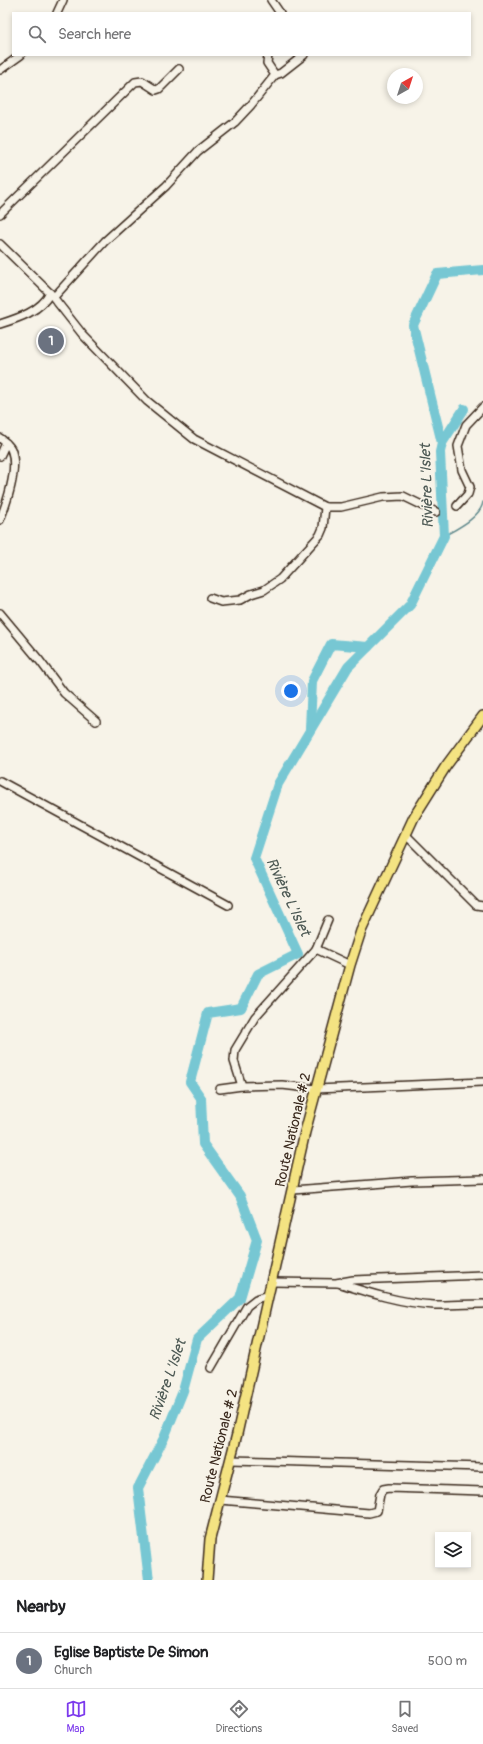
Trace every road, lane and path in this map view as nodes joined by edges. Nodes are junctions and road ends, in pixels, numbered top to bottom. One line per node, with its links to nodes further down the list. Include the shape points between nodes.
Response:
1 (63, 0): 3 (street)
2 (271, 0): 4 (street)
3 (57, 12)
4 (279, 12)
5 (21, 56): 9 (street)
6 (268, 56): 10 (street, via 267,63)
7 (303, 56): 10 (street)
8 (179, 69): 11 (street, via 156,90 142,81 134,82)
9 (0, 70)
10 (275, 75): 13 (street, via 234,122 198,151 166,186 105,241)
11 (0, 214)
12 (0, 244): 13 (street)
13 (52, 295): 14 (street, via 37,309); 19 (street, via 83,335 147,401 194,439)
14 (0, 324)
15 (483, 407): 18 (street, via 466,425 458,446 462,470 470,487 468,494)
16 (3, 441): 17 (street); 21 (street, via 11,449 14,463 8,499)
17 (0, 456)
18 (458, 506)
19 (325, 507): 20 (street, via 341,507 383,497 403,496); 22 (street, via 320,535 280,579 264,590 240,600 221,602)
20 (436, 512)
21 (0, 520)
22 (210, 598)
23 (0, 613): 25 (street, via 64,693)
24 (483, 716): 27 (main road, Route Nationale # 2, via 446,766 414,817)
25 (96, 721)
26 (0, 781): 28 (street)
27 (406, 835): 29 (street, via 476,905); 32 (main road, Route Nationale # 2, via 361,931)
28 (228, 905)
29 (483, 906)
30 (328, 920): 31 (street)
31 (316, 949): 32 (street); 34 (street, via 254,1017 235,1050 234,1060)
32 (350, 965): 36 (main road, Route Nationale # 2)
33 (483, 1082): 36 (street)
34 (242, 1086): 35 (street); 36 (street, via 282,1085)
35 (220, 1089)
36 (316, 1089): 38 (main road, Route Nationale # 2)
37 (483, 1179): 38 (street, via 412,1181)
38 (293, 1190): 40 (main road, Route Nationale # 2)
39 (483, 1275): 41 (street, via 353,1280)
40 (272, 1282): 41 (street); 42 (main road, Route Nationale # 2)
41 (336, 1283): 43 (street, via 413,1303)
42 (269, 1295): 44 (street, via 256,1299 247,1306); 45 (main road, Route Nationale # 2)
43 (483, 1304)
44 (211, 1368)
45 (230, 1460): 46 (street); 48 (main road, Route Nationale # 2)
46 (483, 1467)
47 (483, 1491): 48 (street, via 383,1489 377,1511 369,1513)
48 (220, 1500): 49 (main road, Route Nationale # 2, via 210,1539)
49 (207, 1580)

